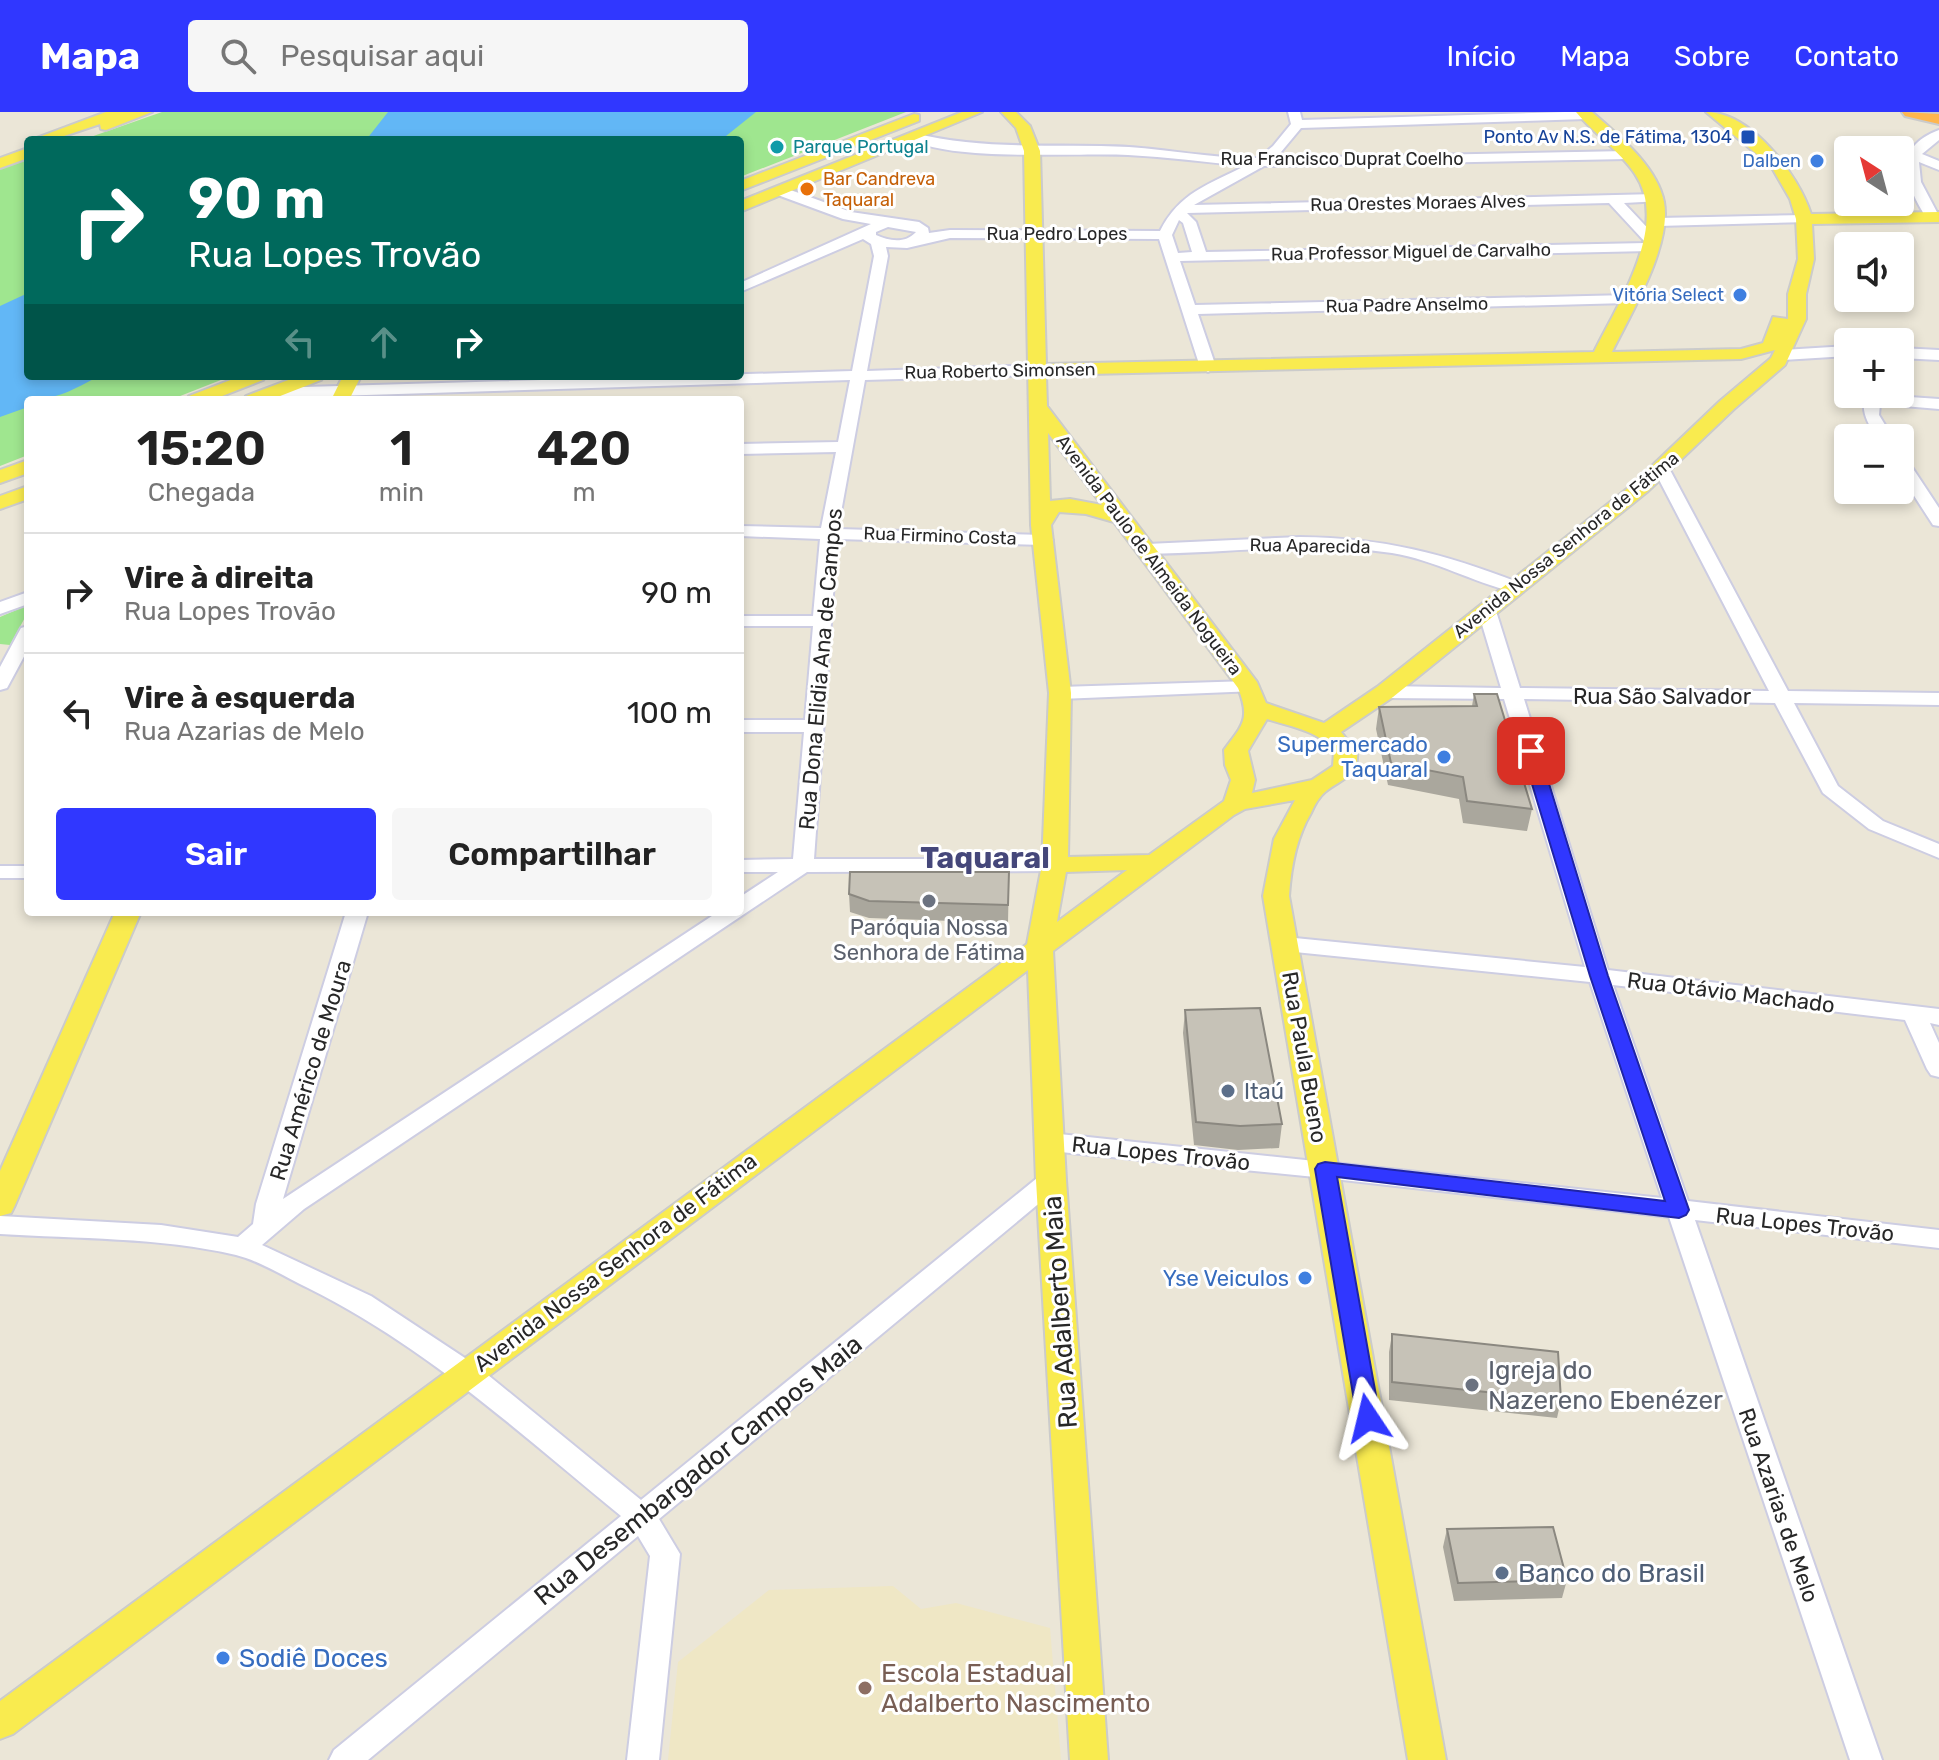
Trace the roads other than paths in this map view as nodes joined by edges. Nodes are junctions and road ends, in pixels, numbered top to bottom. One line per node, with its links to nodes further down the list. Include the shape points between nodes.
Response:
1 (120, 112): 13 (main road)
2 (145, 112): 14 (main road)
3 (928, 112): 25 (main road)
4 (975, 112): 15 (main road)
5 (1008, 112): 11 (main road)
6 (1713, 112): 33 (main road, via 1777,163)
7 (1911, 112): 9 (highway)
8 (1585, 114): 10 (street); 20 (main road)
9 (1938, 114)
10 (1296, 118): 22 (street, via 1277,151)
11 (1025, 119): 17 (main road, Rua Adalberto Maia)
12 (1939, 134): 21 (street)
13 (50, 136)
14 (76, 136)
15 (914, 137): 17 (street, Rua Francisco Duprat Coelho, via 966,148); 26 (main road)
16 (24, 145): 18 (main road)
17 (1032, 151): 22 (street, Rua Francisco Duprat Coelho, via 1136,151); 37 (main road, Rua Adalberto Maia)
18 (0, 153)
19 (24, 154): 23 (main road)
20 (1627, 155): 22 (street, Rua Francisco Duprat Coelho); 27 (main road)
21 (1915, 155): 24 (street); 32 (street, via 1911,177)
22 (1262, 162): 30 (street, via 1206,188)
23 (0, 163)
24 (1939, 166)
25 (744, 184)
26 (780, 191): 29 (main road); 31 (street)
27 (1656, 198): 28 (street, Rua Orestes Moraes Alves); 34 (main road)
28 (1613, 199): 30 (street, Rua Orestes Moraes Alves); 40 (street)
29 (744, 205)
30 (1179, 210): 38 (street); 41 (street, via 1189,222)
31 (848, 216): 35 (street); 39 (street)
32 (1936, 216): 33 (main road)
33 (1804, 219): 34 (street); 44 (main road, via 1806,259)
34 (1658, 222): 40 (main road)
35 (887, 223): 36 (street, via 905,223); 39 (street)
36 (920, 233): 37 (street, Rua Pedro Lopes); 39 (street, via 899,244)
37 (1032, 233): 38 (street, Rua Pedro Lopes); 54 (main road, Rua Adalberto Maia)
38 (1165, 235): 42 (street)
39 (874, 240): 43 (street, via 838,243); 55 (street, Rua Dona Elidia Ana de Campos)
40 (1651, 244): 41 (street, Rua Professor Miguel de Carvalho); 45 (main road)
41 (1200, 256): 42 (street, Rua Professor Miguel de Carvalho)
42 (1172, 257): 46 (street)
43 (744, 286)
44 (1797, 294): 47 (main road, via 1799,308); 50 (main road, via 1781,315 1771,346)
45 (1628, 299): 46 (street, Rua Padre Anselmo); 52 (main road)
46 (1187, 310): 53 (street)
47 (1786, 348): 48 (street); 50 (main road); 65 (main road, Avenida Nossa Senhora de Fátima, via 1763,377)
48 (1834, 350)
49 (1914, 353): 51 (street)
50 (1730, 354): 52 (main road, Rua Roberto Simonsen); 65 (main road, via 1754,365)
51 (1939, 355)
52 (1601, 357): 53 (main road, Rua Roberto Simonsen)
53 (1208, 367): 54 (main road, Rua Roberto Simonsen)
54 (1039, 370): 55 (street, Rua Roberto Simonsen); 67 (main road, Rua Adalberto Maia)
55 (858, 375): 56 (street, Rua Roberto Simonsen); 69 (street, Rua Dona Elidia Ana de Campos)
56 (744, 379)
57 (247, 380): 62 (main road)
58 (305, 380): 63 (main road)
59 (721, 380): 60 (street, Rua Roberto Simonsen)
60 (529, 387): 61 (street, Rua Roberto Simonsen)
61 (352, 389): 64 (street, Rua Roberto Simonsen)
62 (206, 396)
63 (265, 396)
64 (273, 396)
65 (1737, 396): 72 (main road, Avenida Nossa Senhora de Fátima)
66 (1914, 401): 68 (street)
67 (1036, 404): 77 (main road, Avenida Paulo de Almeida Nogueira); 81 (main road, Rua Adalberto Maia)
68 (1939, 404)
69 (846, 447): 70 (street); 80 (street, Rua Dona Elidia Ana de Campos)
70 (744, 449)
71 (24, 468): 73 (main road)
72 (1662, 470): 83 (main road, Avenida Nossa Senhora de Fátima); 95 (street)
73 (0, 477)
74 (1914, 483): 78 (street)
75 (24, 494): 76 (main road)
76 (0, 503)
77 (1120, 517): 81 (main road, via 1077,505 1052,507); 82 (main road, Avenida Paulo de Almeida Nogueira)
78 (1939, 521)
79 (744, 531): 80 (street, Rua Firmino Costa)
80 (829, 533): 81 (street, Rua Firmino Costa); 88 (street, Rua Dona Elidia Ana de Campos)
81 (1042, 533): 93 (main road, Rua Adalberto Maia)
82 (1147, 549): 83 (street, Rua Aparecida, via 1322,543 1389,548); 96 (main road, Avenida Paulo de Almeida Nogueira)
83 (1514, 587): 86 (main road, Avenida Nossa Senhora de Fátima)
84 (24, 599): 85 (street)
85 (0, 609)
86 (1487, 611): 92 (main road, Avenida Nossa Senhora de Fátima); 94 (street, Rua Azarias de Melo)
87 (744, 621): 88 (street)
88 (822, 621): 99 (street, Rua Dona Elidia Ana de Campos)
89 (24, 636): 90 (street)
90 (9, 649): 91 (street)
91 (0, 684)
92 (1385, 692): 94 (street, Rua São Salvador); 100 (main road, Avenida Nossa Senhora de Fátima)
93 (1060, 693): 96 (street); 105 (main road, Rua Adalberto Maia)
94 (1514, 695): 95 (street, Rua São Salvador); 117 (street, Rua Azarias de Melo)
95 (1783, 696): 97 (street, Rua São Salvador); 103 (street, via 1830,789 1876,825)
96 (1254, 698): 100 (main road); 102 (main road, via 1257,722 1236,750 1236,763 1245,776)
97 (1939, 699)
98 (744, 726): 99 (street)
99 (814, 726): 107 (street, Rua Dona Elidia Ana de Campos)
100 (1326, 732): 101 (main road, via 1339,741 1347,764 1341,775)
101 (1316, 788): 102 (main road, Avenida Nossa Senhora de Fátima); 115 (main road, Rua Paula Bueno, via 1294,819 1277,872)
102 (1233, 806): 104 (main road, Avenida Nossa Senhora de Fátima)
103 (1939, 852)
104 (1156, 862): 105 (main road); 116 (main road, Avenida Nossa Senhora de Fátima)
105 (1055, 865): 107 (street); 116 (main road, Rua Adalberto Maia)
106 (744, 866): 107 (street)
107 (803, 866): 110 (street)
108 (0, 872): 109 (street)
109 (24, 872)
110 (744, 904)
111 (109, 916): 122 (main road)
112 (126, 916): 125 (main road)
113 (356, 916): 128 (street, Rua Américo de Moura)
114 (727, 916): 128 (street, via 295,1203)
115 (1285, 944): 117 (street, Rua Otávio Machado); 123 (main road, Rua Paula Bueno)
116 (1040, 946): 121 (main road, Rua Adalberto Maia); 131 (main road, Avenida Nossa Senhora de Fátima)
117 (1599, 976): 118 (street, Rua Otávio Machado); 126 (street, Rua Azarias de Melo)
118 (1914, 1014): 119 (street, Rua Otávio Machado); 120 (street)
119 (1939, 1017)
120 (1939, 1069)
121 (1050, 1142): 123 (street, Rua Lopes Trovão); 124 (main road, Rua Adalberto Maia)
122 (0, 1166)
123 (1325, 1169): 126 (street, Rua Lopes Trovão); 137 (main road, Rua Paula Bueno)
124 (1051, 1180): 132 (street, Rua Desembargador Campos Maia); 136 (main road, Rua Adalberto Maia)
125 (0, 1205)
126 (1679, 1210): 129 (street, Rua Lopes Trovão); 138 (street, Rua Azarias de Melo)
127 (0, 1225): 130 (street, via 161,1234)
128 (265, 1229): 130 (street)
129 (1939, 1239)
130 (243, 1247): 131 (street, via 362,1303)
131 (467, 1373): 132 (street); 133 (main road, Avenida Nossa Senhora de Fátima)
132 (641, 1516): 134 (street, Rua Desembargador Campos Maia); 135 (street, via 665,1554)
133 (0, 1722)
134 (345, 1760)
135 (643, 1760)
136 (1089, 1760)
137 (1427, 1760)
138 (1866, 1760)

